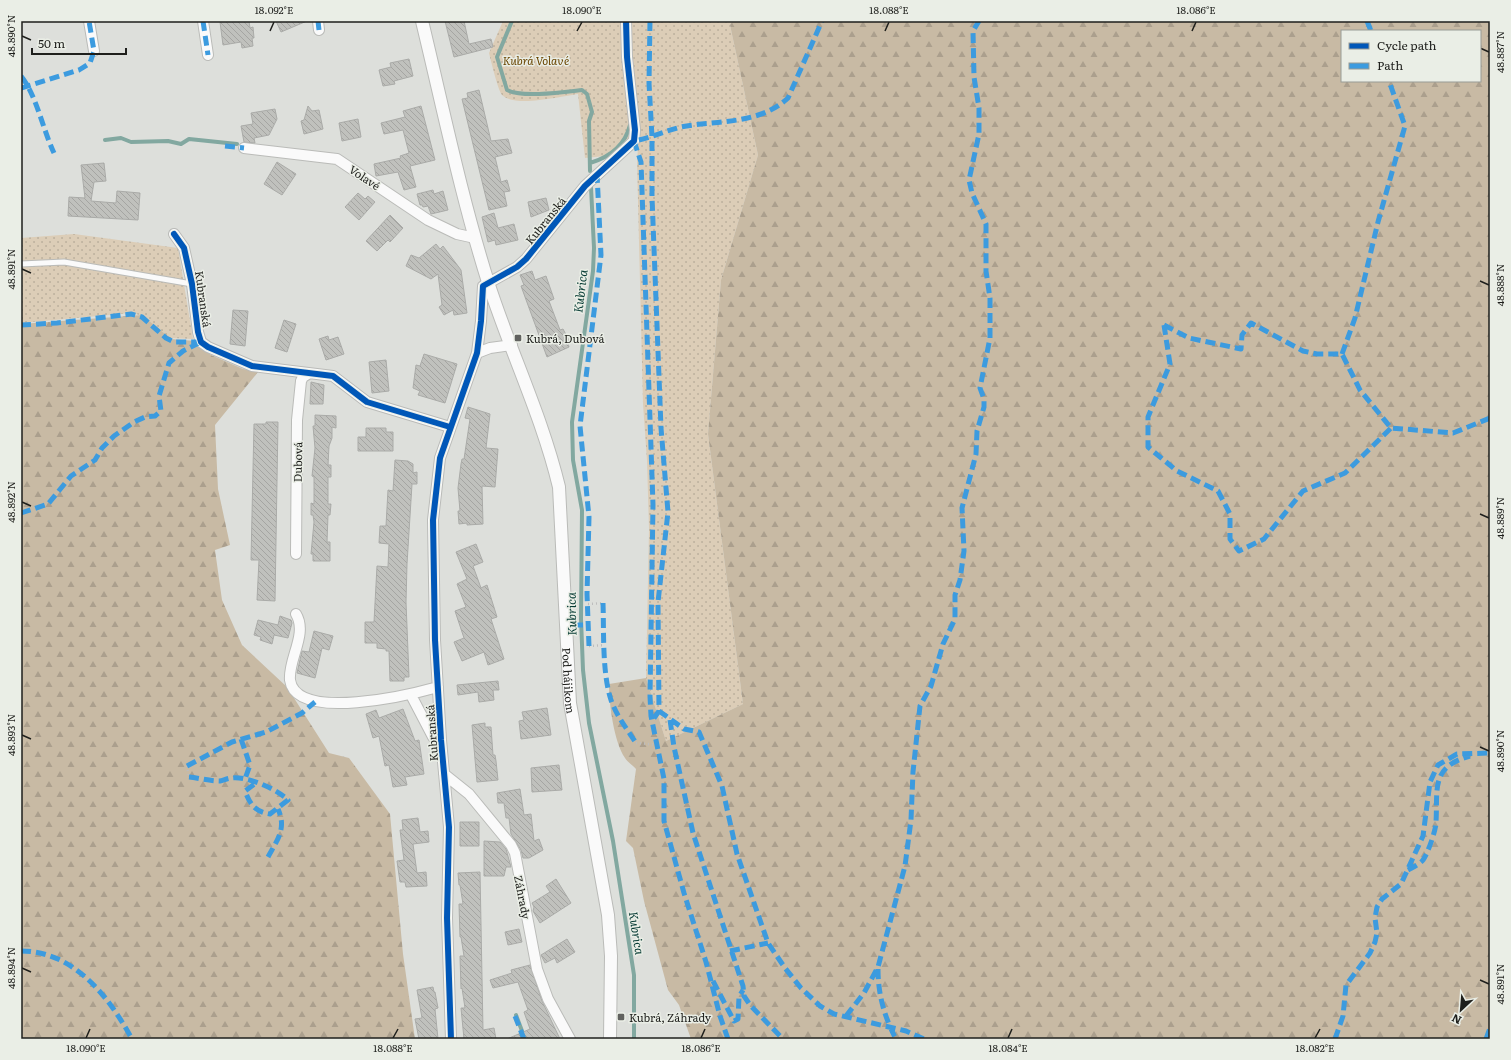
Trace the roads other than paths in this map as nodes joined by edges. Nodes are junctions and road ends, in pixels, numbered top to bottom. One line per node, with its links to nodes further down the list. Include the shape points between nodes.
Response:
1 (89, 21): 5 (street)
2 (203, 21): 6 (street)
3 (422, 21): 9 (street)
4 (626, 21): 11 (street, Kubranská, via 634,141 585,186 526,259)
5 (94, 51)
6 (208, 55)
7 (244, 148): 9 (street, Volavé, via 337,159 428,220 457,234)
8 (174, 234): 12 (street, Kubranská, via 184,248)
9 (475, 238): 11 (street)
10 (21, 264): 12 (lane, via 64,262)
11 (489, 283): 13 (street, Pod hájikom); 14 (street, Kubranská, via 484,286)
12 (192, 284): 15 (street, Kubranská, via 201,342 252,366)
13 (512, 346): 14 (street, via 490,348); 25 (street, Pod hájikom, via 551,454 559,487 570,703 608,915 611,956)
14 (477, 353): 16 (street, Kubranská)
15 (308, 374): 16 (street, Kubranská, via 322,373 333,376 367,402); 17 (street, Dubová, via 301,381 297,420)
16 (450, 427): 19 (street, Kubranská, via 440,458 434,520)
17 (296, 554)
18 (296, 614): 20 (street, via 300,623 290,681 307,699 323,703 342,703)
19 (438, 687): 20 (street); 21 (street, Kubranská)
20 (411, 695): 21 (street, via 433,737)
21 (441, 740): 22 (street, Kubranská)
22 (444, 774): 23 (street, Kubranská, via 449,827 447,918); 24 (street, Záhrady, via 470,794 515,853 537,969 548,999)
23 (451, 1039)
24 (570, 1039)
25 (610, 1039)

